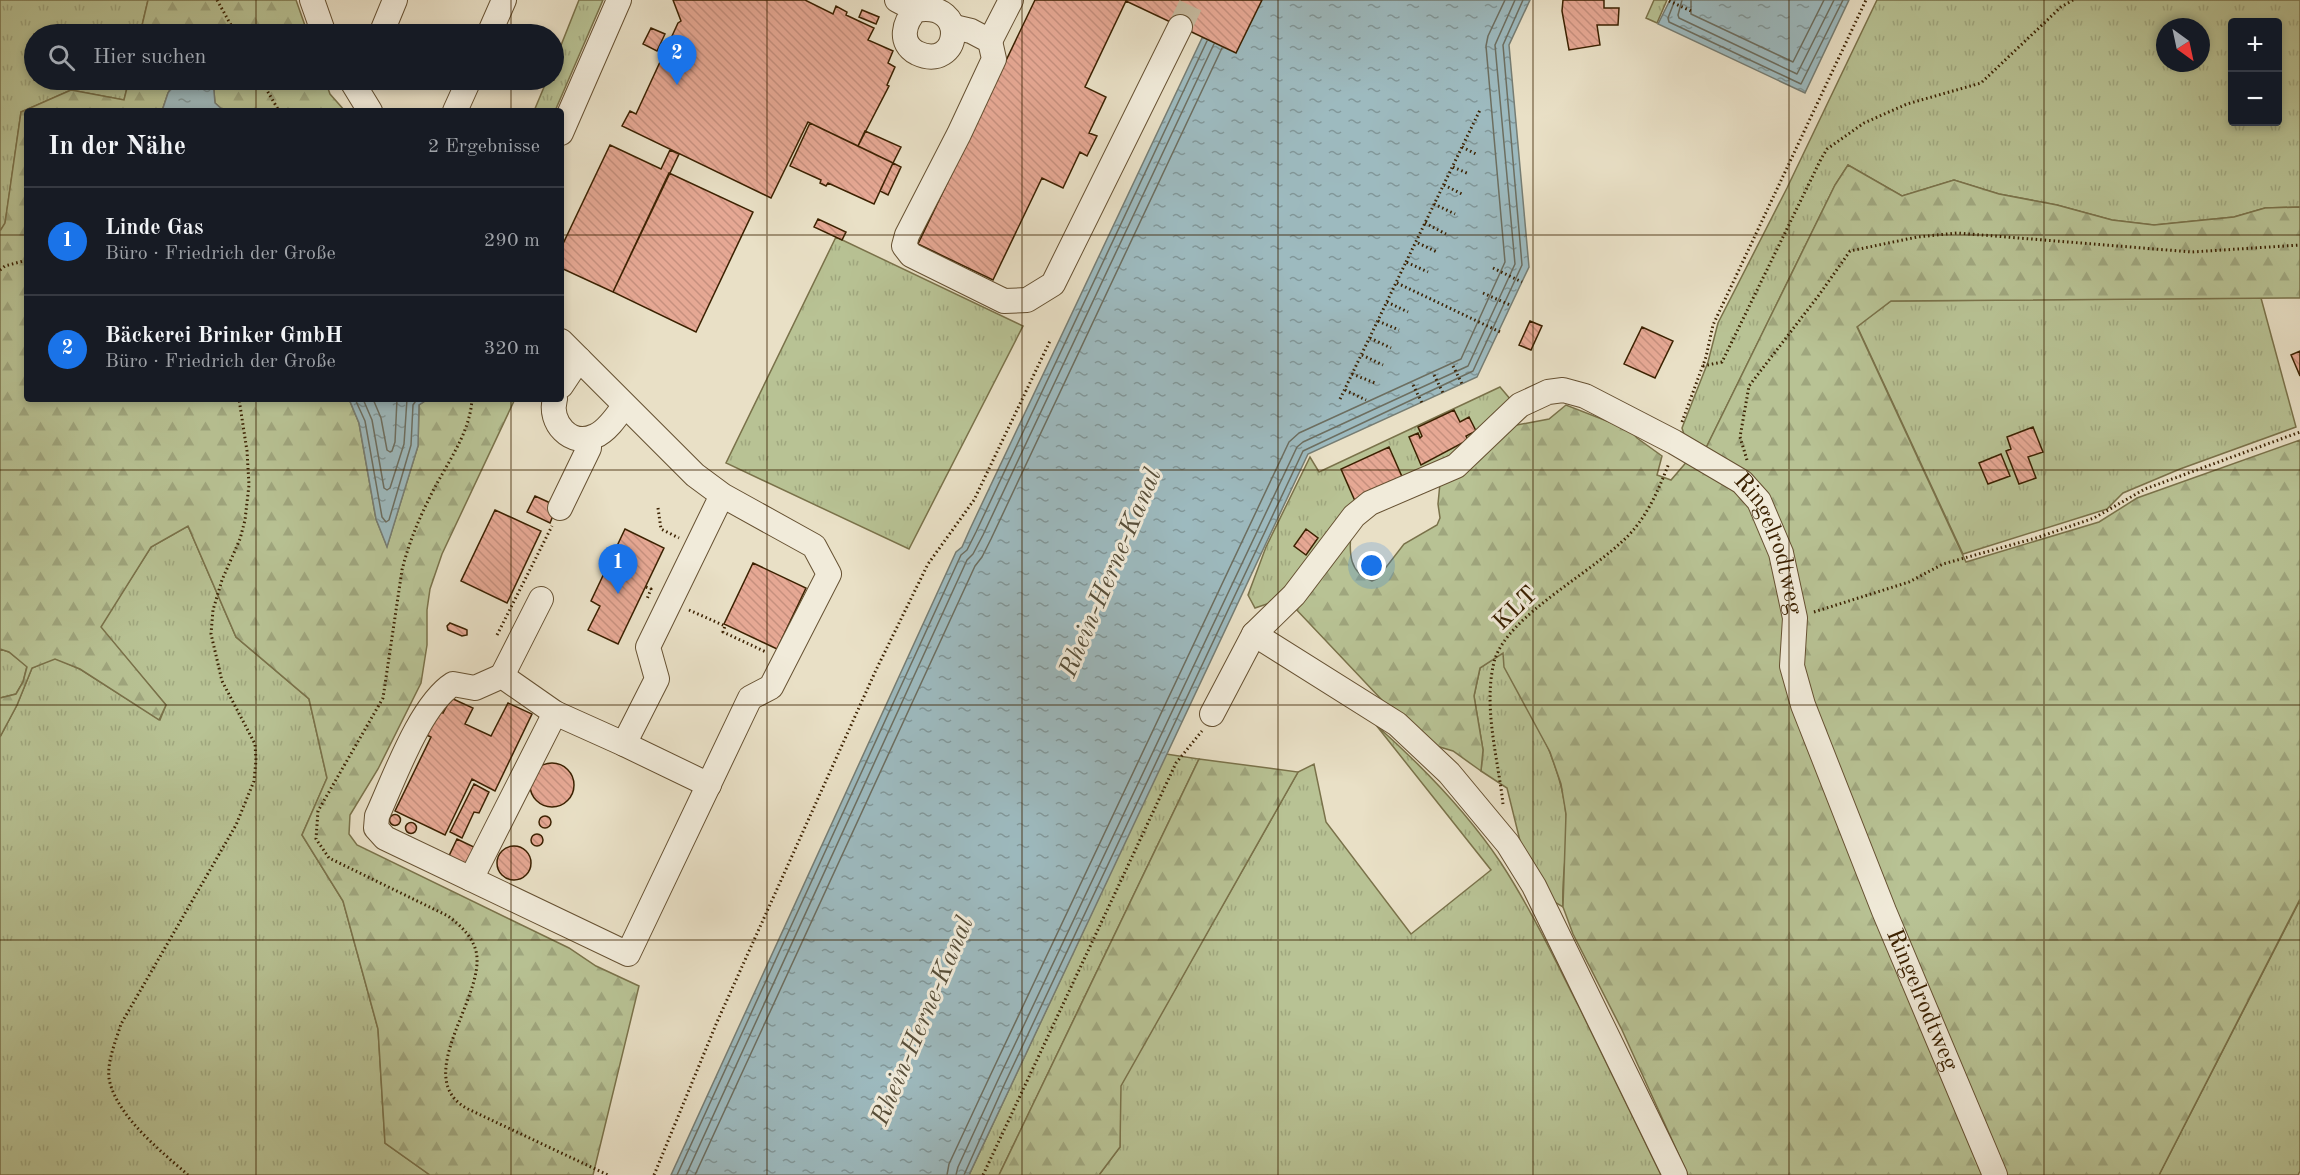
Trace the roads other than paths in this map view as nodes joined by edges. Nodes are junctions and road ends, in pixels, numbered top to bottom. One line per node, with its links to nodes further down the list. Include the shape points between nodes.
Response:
1 (312, 0): 7 (street)
2 (395, 0): 8 (street)
3 (504, 0): 9 (street)
4 (619, 0): 17 (street)
5 (1011, 0): 12 (street)
6 (907, 5): 10 (street, via 940,8); 10 (street, via 904,30 906,42 914,51 937,56 953,39)
7 (320, 24)
8 (385, 24)
9 (493, 24)
10 (954, 27): 12 (street)
11 (1180, 27): 12 (street, via 1053,284 1027,300 1004,301 911,255 904,246 994,59)
12 (990, 41)
13 (360, 90): 15 (street)
14 (464, 90): 16 (street)
15 (369, 108)
16 (456, 108)
17 (564, 126)
18 (564, 343): 19 (street)
19 (579, 359): 20 (street); 22 (street)
20 (564, 382)
21 (554, 402): 23 (street, via 552,409 560,428 569,437)
22 (624, 406): 23 (street, via 599,435); 24 (street, via 695,475)
23 (589, 439): 25 (street, via 589,448)
24 (722, 495): 31 (street, via 648,647 657,679); 32 (street, via 814,546 829,574 771,687 750,698)
25 (560, 508)
26 (541, 599): 28 (street)
27 (1254, 634): 30 (street, Ringelrodtweg); 34 (street, via 1396,724 1449,773 1508,844 1539,897); 35 (street, Ringelrodtweg, via 1294,595 1354,516 1370,503 1456,466 1520,405 1548,392 1563,390 1585,396 1742,482 1759,501 1781,553 1795,618 1792,666 1803,705)
28 (502, 676): 29 (street); 33 (street, via 475,688 453,684 441,691 426,711 377,816 376,828 385,838)
29 (555, 713): 31 (street); 33 (street)
30 (1212, 714)
31 (624, 744): 32 (street)
32 (709, 785): 33 (street, via 628,954)
33 (471, 879)
34 (1675, 1175)
35 (1995, 1175)

